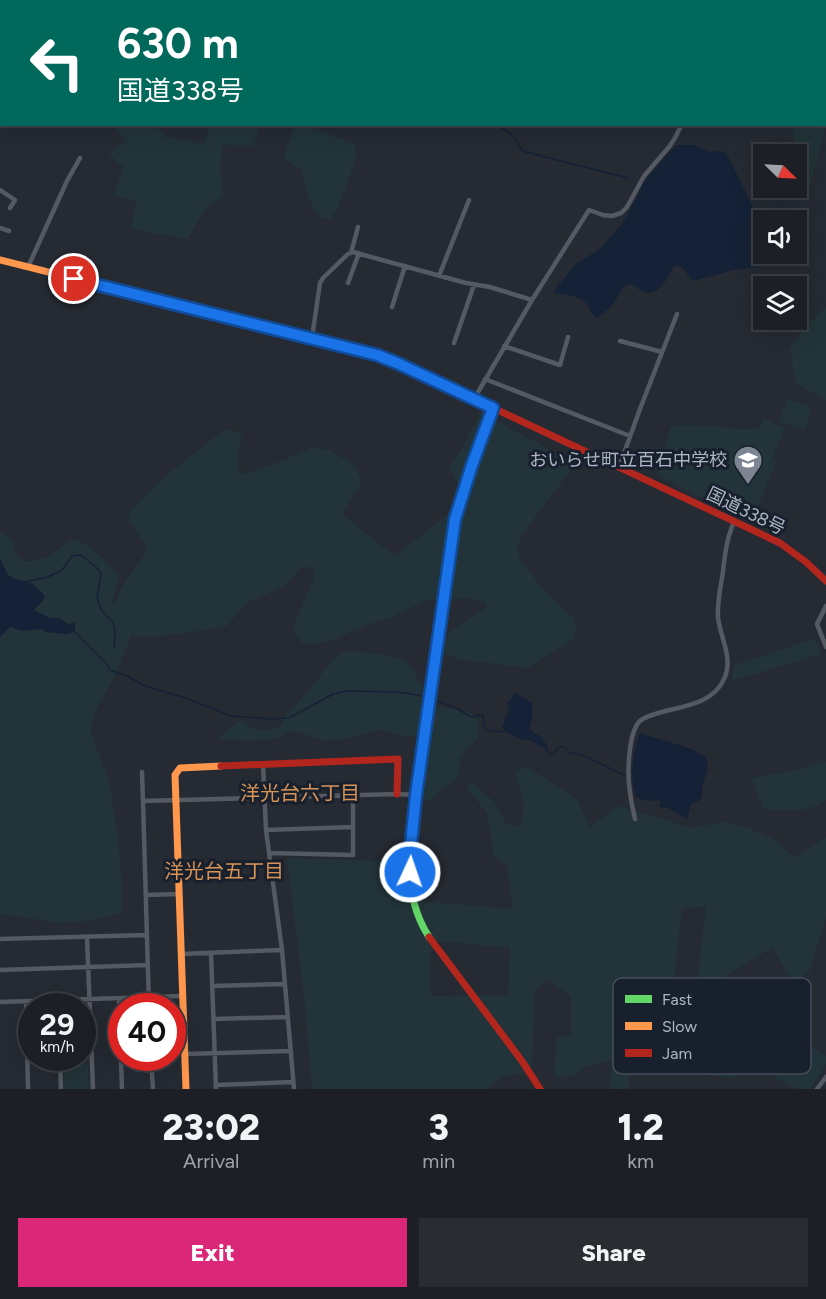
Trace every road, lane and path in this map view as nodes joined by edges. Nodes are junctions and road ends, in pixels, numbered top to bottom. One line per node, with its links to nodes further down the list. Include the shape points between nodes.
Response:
1 (681, 126): 17 (street, via 621,213 612,216 589,210)
2 (80, 159): 13 (street)
3 (0, 190): 5 (street, via 15,200)
4 (469, 200): 14 (street)
5 (10, 208)
6 (358, 227): 9 (street)
7 (0, 228): 8 (street)
8 (9, 231)
9 (351, 253): 10 (street); 21 (street, via 320,283)
10 (359, 253): 12 (street); 15 (street)
11 (0, 260): 13 (main road, 国道338号)
12 (405, 266): 14 (street); 18 (street)
13 (28, 267): 21 (main road, 国道338号)
14 (440, 276): 16 (street)
15 (348, 283)
16 (474, 285): 17 (street); 23 (street)
17 (532, 300): 24 (street)
18 (392, 307)
19 (677, 314): 25 (street)
20 (568, 337): 24 (street, via 560,365)
21 (312, 338): 27 (main road, 国道338号, via 387,358)
22 (620, 341): 25 (street)
23 (454, 343)
24 (504, 346): 26 (street)
25 (662, 352): 29 (street)
26 (485, 379): 27 (street); 29 (street)
27 (474, 399): 28 (main road, 国道338号)
28 (493, 408): 30 (main road, 国道338号); 39 (main road, via 455,519)
29 (630, 436): 30 (street)
30 (619, 467): 31 (main road, 国道338号)
31 (734, 522): 32 (main road, 国道338号, via 791,550); 43 (street, via 718,602 728,656 726,673 711,696 645,717 637,725 629,773)
32 (826, 581)
33 (826, 606): 34 (street, via 818,629)
34 (826, 647)
35 (263, 764): 37 (main road, via 398,759); 40 (street); 42 (main road, via 180,768 175,775)
36 (142, 772): 41 (street)
37 (397, 794): 38 (street); 39 (street)
38 (353, 795): 40 (street); 44 (street)
39 (416, 795): 86 (main road, via 410,872 422,923 442,957)
40 (265, 797): 42 (street); 45 (street)
41 (143, 801): 42 (street); 48 (street)
42 (176, 801): 47 (main road)
43 (635, 819)
44 (353, 827): 45 (street); 46 (street, via 353,855)
45 (266, 830): 46 (street)
46 (269, 854): 52 (street)
47 (179, 894): 48 (street); 54 (main road)
48 (146, 895): 49 (street)
49 (147, 935): 50 (street); 55 (street)
50 (87, 937): 51 (street); 56 (street)
51 (0, 939)
52 (282, 950): 53 (street); 58 (street)
53 (211, 953): 54 (street); 59 (street)
54 (180, 954): 62 (main road)
55 (148, 965): 56 (street); 61 (street)
56 (88, 967): 57 (street); 60 (street)
57 (0, 970)
58 (285, 984): 59 (street); 65 (street)
59 (212, 986): 66 (street)
60 (89, 993)
61 (149, 993)
62 (182, 993)
63 (0, 1002): 64 (street)
64 (18, 1002)
65 (288, 1017): 66 (street); 67 (street)
66 (214, 1019): 68 (street)
67 (291, 1051): 68 (street); 77 (street)
68 (216, 1053): 69 (street); 78 (street)
69 (186, 1054)
70 (28, 1071): 79 (street)
71 (60, 1071): 80 (street)
72 (92, 1071): 81 (street)
73 (121, 1071): 82 (street)
74 (152, 1071): 83 (street)
75 (185, 1071): 84 (main road)
76 (826, 1077): 87 (street)
77 (294, 1082): 78 (street); 85 (street)
78 (216, 1087)
79 (28, 1089)
80 (61, 1089)
81 (93, 1089)
82 (122, 1089)
83 (153, 1089)
84 (186, 1089)
85 (294, 1089)
86 (540, 1089)
87 (817, 1089)

